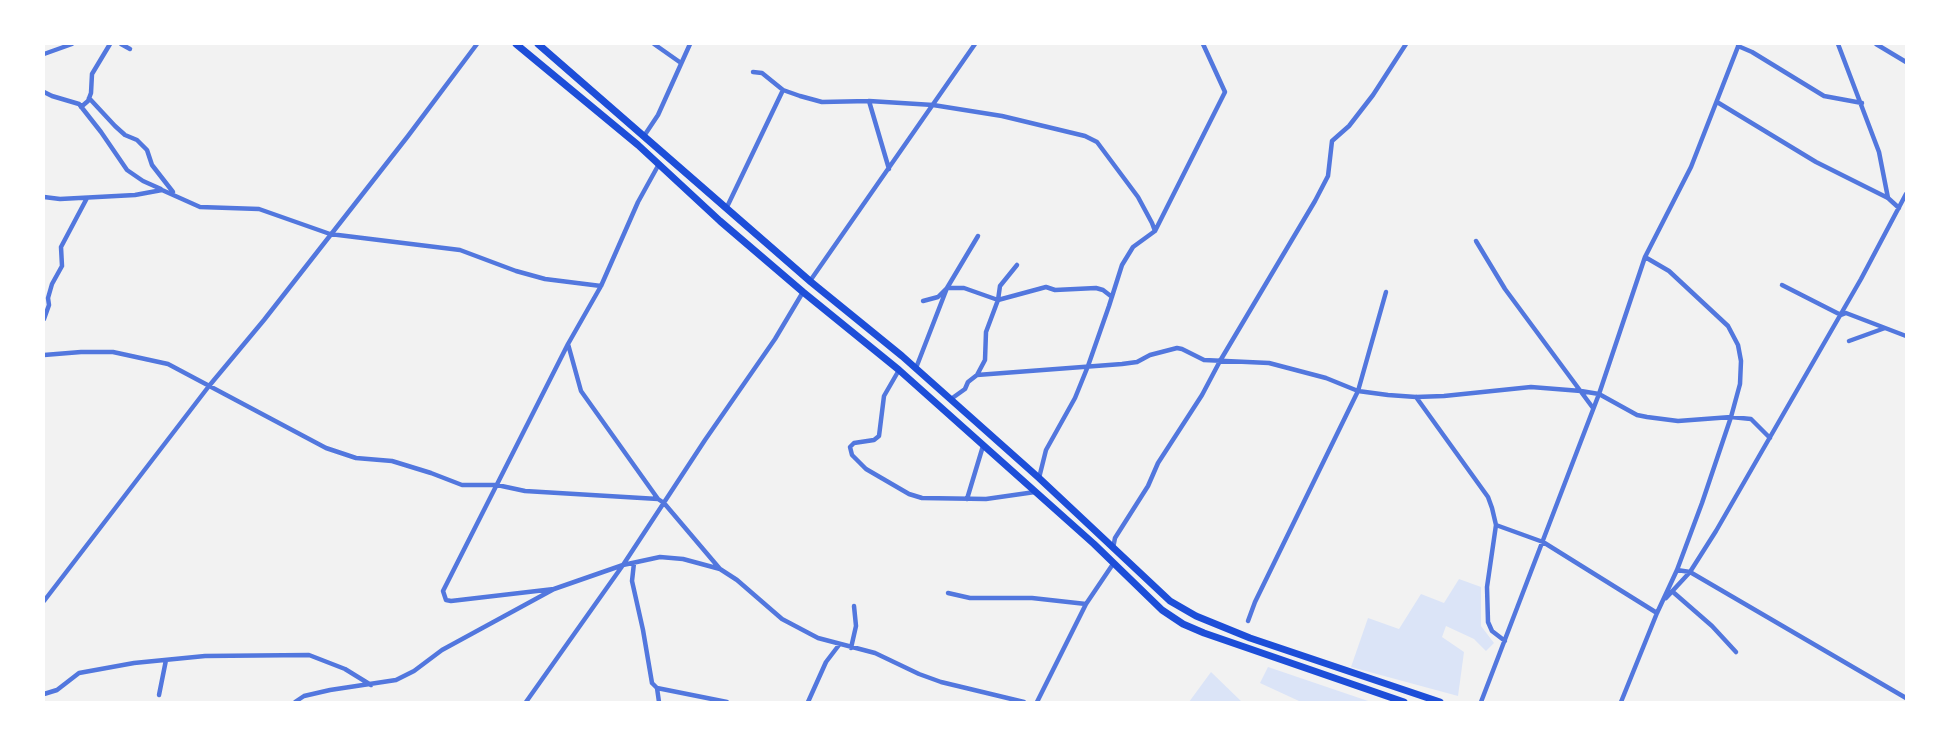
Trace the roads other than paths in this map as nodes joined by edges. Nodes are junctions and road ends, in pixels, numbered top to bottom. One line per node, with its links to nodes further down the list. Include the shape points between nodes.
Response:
1 (72, 44): 16 (street)
2 (110, 44): 22 (street, via 92,74)
3 (121, 44): 15 (street)
4 (477, 44): 40 (street)
5 (516, 44): 29 (main road)
6 (538, 44): 28 (main road)
7 (654, 44): 18 (street)
8 (690, 44): 18 (street)
9 (975, 44): 26 (street)
10 (1203, 44): 39 (street, via 1225,92)
11 (1406, 44): 61 (street, via 1373,95 1332,141 1328,176)
12 (1838, 44): 25 (street)
13 (1876, 44): 17 (street)
14 (1738, 45): 24 (street); 25 (street, via 1824,96)
15 (130, 49)
16 (44, 54)
17 (1906, 62)
18 (681, 63): 28 (street)
19 (753, 72): 20 (street, via 762,73)
20 (783, 90): 23 (street, via 822,102); 38 (street)
21 (44, 92): 27 (street)
22 (89, 98): 27 (street); 32 (street, via 125,135 147,150 152,165)
23 (869, 101): 26 (street); 30 (street)
24 (1717, 102): 36 (street, via 1816,162); 43 (street)
25 (1862, 104): 36 (street, via 1879,152)
26 (933, 105): 30 (street); 39 (street, via 1002,116 1097,142 1137,197)
27 (81, 107): 31 (street, via 127,170)
28 (645, 136): 38 (main road)
29 (659, 164): 47 (street); 49 (main road)
30 (889, 169): 45 (street)
31 (162, 190): 32 (street); 35 (street)
32 (175, 194): 40 (street, via 200,207 258,209)
33 (1906, 194): 37 (street)
34 (44, 197): 35 (street)
35 (87, 198): 55 (street, via 61,247 62,266 52,284)
36 (1888, 198): 37 (street)
37 (1899, 208): 54 (street)
38 (726, 209): 45 (main road)
39 (1155, 231): 51 (street, via 1126,256)
40 (330, 234): 47 (street, via 460,250 545,279); 66 (street)
41 (978, 236): 48 (street)
42 (1476, 241): 68 (street, via 1504,289)
43 (1645, 257): 69 (street); 73 (street, via 1694,293 1735,337 1740,353 1740,384)
44 (1017, 265): 52 (street, via 1000,286)
45 (810, 281): 63 (main road)
46 (1782, 285): 54 (street)
47 (601, 286): 59 (street)
48 (947, 288): 52 (street, via 964,288); 53 (street, via 938,297); 63 (street)
49 (803, 292): 64 (main road); 81 (street)
50 (1386, 292): 67 (street)
51 (1112, 297): 52 (street, via 1096,288 1046,287); 62 (street)
52 (998, 300): 65 (street, via 986,332 984,364)
53 (923, 301)
54 (1840, 315): 56 (street, via 1846,313); 74 (street)
55 (44, 319)
56 (1885, 328): 57 (street); 58 (street)
57 (1906, 336)
58 (1850, 341)
59 (568, 344): 77 (street); 79 (street, via 581,391)
60 (44, 355): 66 (street, via 113,352 168,364)
61 (1220, 361): 62 (street, via 1204,360 1177,348 1137,362); 67 (street, via 1269,363); 84 (street, via 1115,538)
62 (1088, 366): 65 (street); 76 (street, via 1046,450)
63 (916, 368): 71 (main road)
64 (899, 370): 75 (main road); 80 (street, via 884,396 879,436 854,443 850,447 852,455 866,469 909,494)
65 (977, 375): 71 (street)
66 (209, 386): 77 (street, via 343,454 392,461 462,485); 95 (street)
67 (1358, 391): 70 (street); 99 (street)
68 (1581, 391): 69 (street); 70 (street, via 1531,387); 72 (street)
69 (1599, 394): 72 (street); 73 (street, via 1647,417 1678,421)
70 (1416, 398): 82 (street, via 1488,497)
71 (951, 399): 76 (main road)
72 (1593, 408): 83 (street)
73 (1731, 417): 74 (street, via 1752,419); 89 (street)
74 (1770, 438): 90 (street)
75 (983, 446): 78 (main road); 80 (street)
76 (1039, 478): 84 (main road)
77 (497, 485): 79 (street, via 525,491); 91 (street, via 443,591 446,600)
78 (1035, 492): 80 (street); 86 (main road)
79 (658, 499): 81 (street)
80 (967, 499)
81 (664, 503): 87 (street); 88 (street)
82 (1496, 525): 83 (street); 100 (street, via 1487,587 1488,622 1492,631)
83 (1543, 542): 98 (street); 100 (street)
84 (1113, 548): 119 (main road, via 1170,601 1196,616)
85 (633, 563): 87 (street); 88 (street, via 660,557); 106 (street, via 632,581 652,683)
86 (1113, 564): 96 (street); 118 (main road, via 1162,610 1183,624)
87 (623, 565): 91 (street); 112 (street)
88 (720, 569): 101 (street, via 795,628)
89 (1677, 570): 90 (street); 94 (street)
90 (1689, 572): 92 (street); 109 (street)
91 (554, 589): 105 (street, via 442,650 414,671)
92 (1673, 592): 94 (street); 103 (street)
93 (948, 593): 96 (street, via 970,598 1032,598)
94 (1665, 598): 98 (street)
95 (44, 601)
96 (1086, 604): 117 (street)
97 (854, 606): 102 (street, via 856,626)
98 (1657, 613): 121 (street)
99 (1248, 621)
100 (1505, 641): 120 (street)
101 (839, 645): 102 (street); 115 (street, via 826,662)
102 (851, 648): 110 (street, via 890,659 919,674)
103 (1736, 652)
104 (166, 660): 105 (street, via 309,655 345,669); 107 (street, via 79,673 57,690); 108 (street)
105 (371, 685): 111 (street, via 330,690)
106 (657, 688): 113 (street); 114 (street)
107 (44, 694)
108 (159, 695)
109 (1906, 698)
110 (1013, 701): 116 (street)
111 (295, 702)
112 (526, 702)
113 (659, 702)
114 (727, 702)
115 (808, 702)
116 (1024, 702)
117 (1037, 702)
118 (1404, 702)
119 (1440, 702)
120 (1481, 702)
121 (1621, 702)

